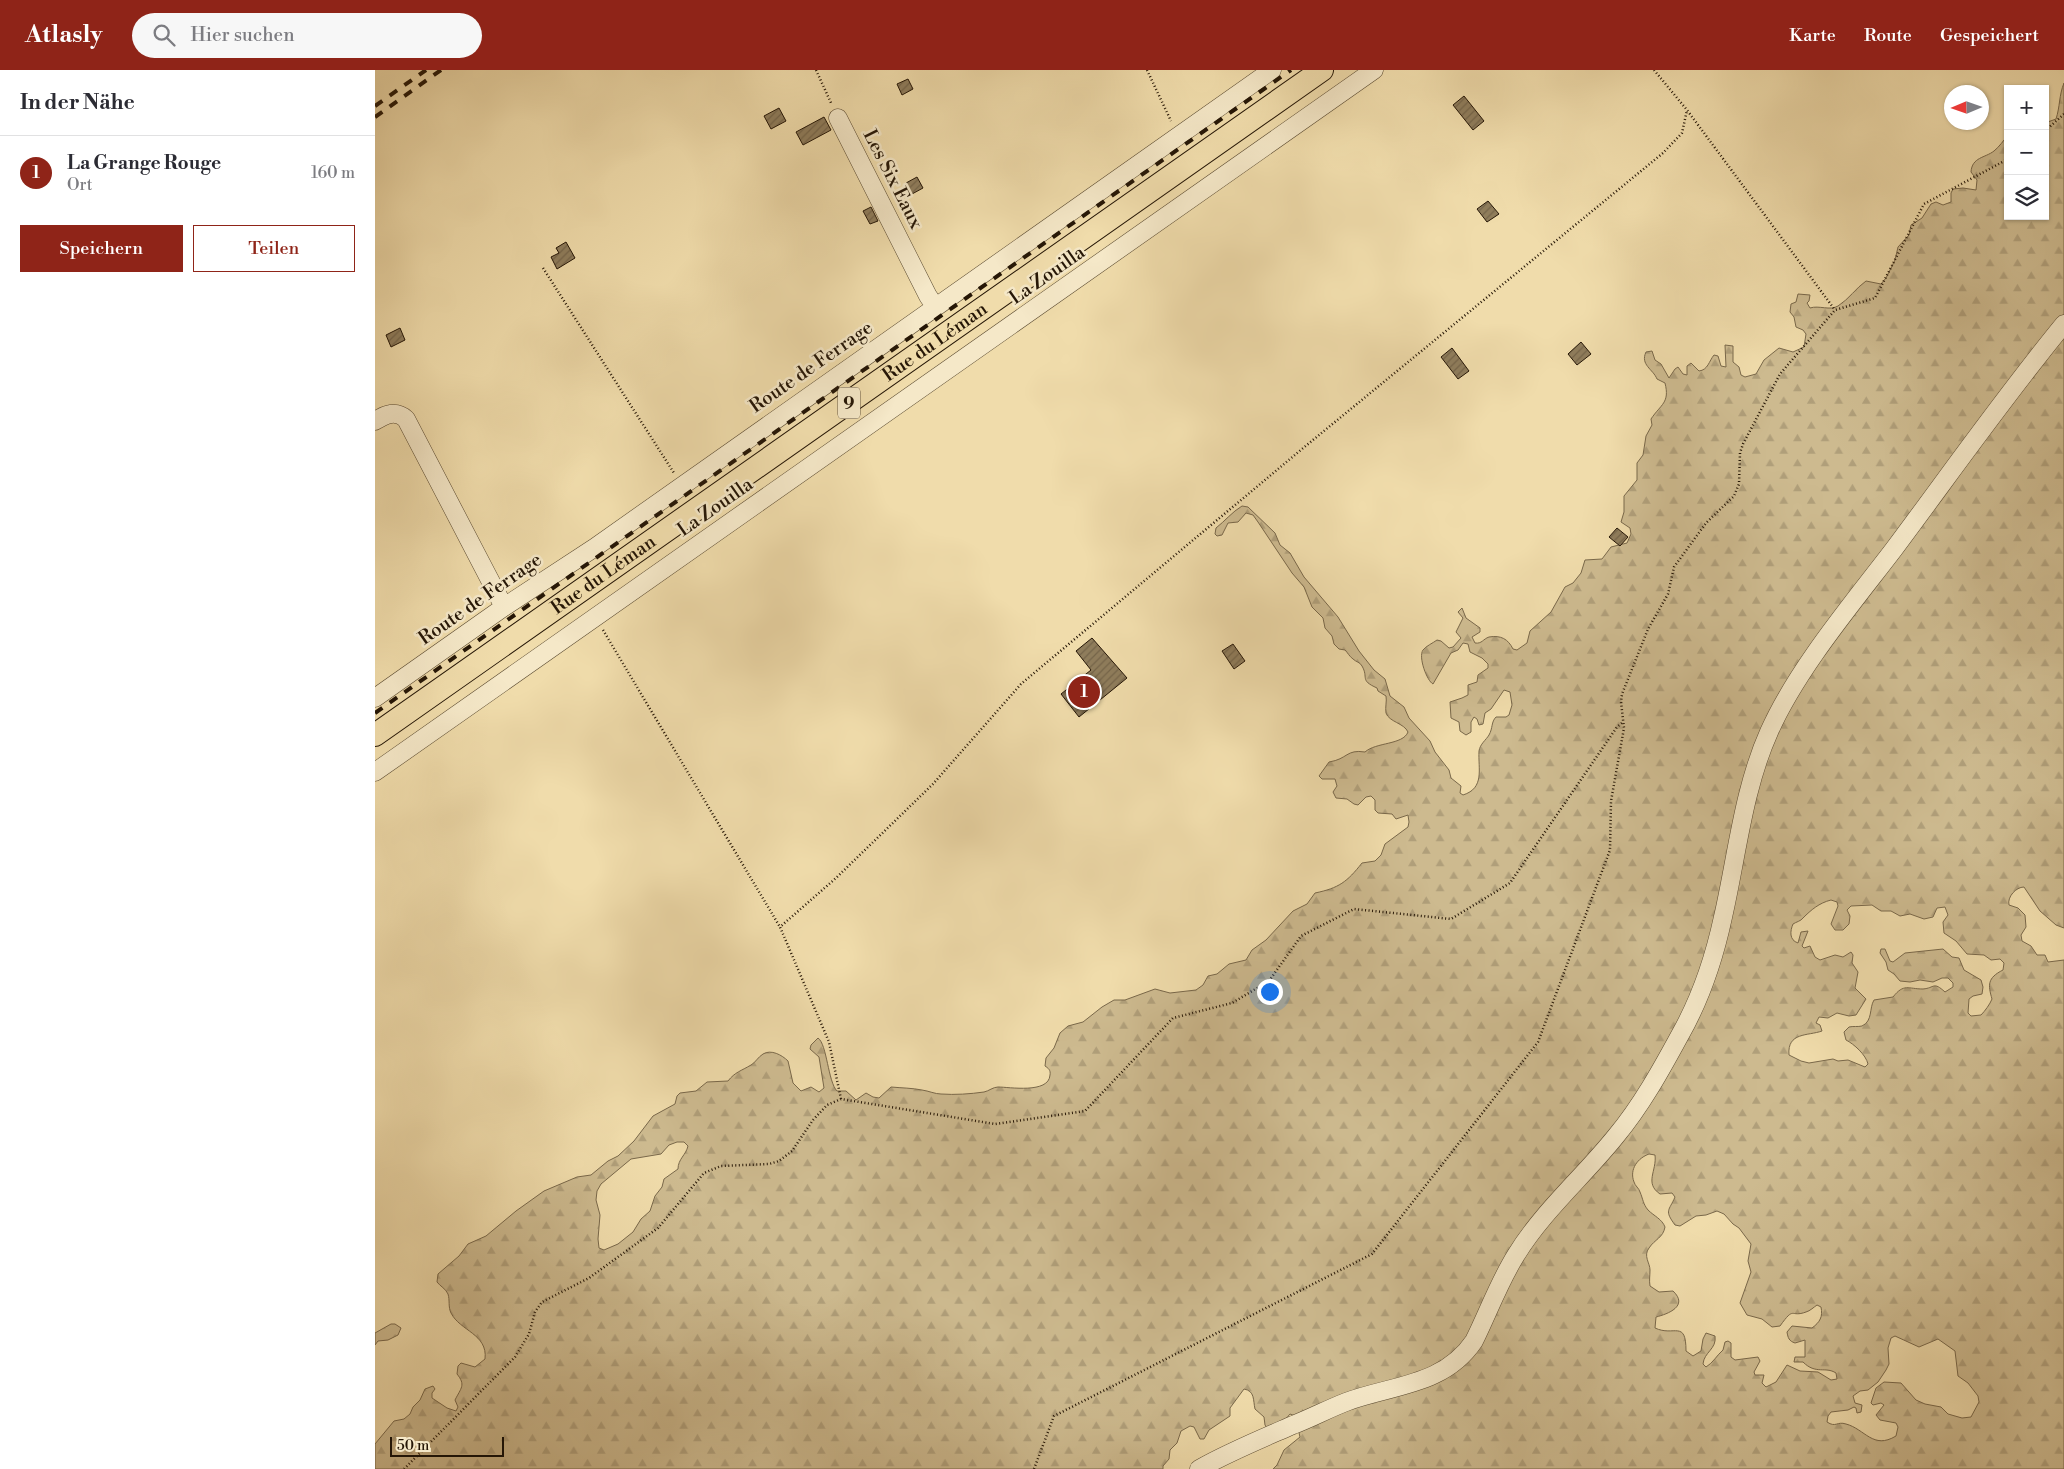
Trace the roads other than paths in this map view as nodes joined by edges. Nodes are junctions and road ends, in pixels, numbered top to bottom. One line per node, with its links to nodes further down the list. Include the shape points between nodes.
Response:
1 (1272, 70): 5 (street, Route de Ferrage)
2 (1322, 70): 10 (main road, Rue du Léman / 9)
3 (1374, 70): 11 (street, La Zouilla)
4 (838, 118): 5 (street, Les Six Eaux)
5 (935, 306): 8 (street, Route de Ferrage, via 594,548)
6 (2064, 324): 12 (street, via 1973,442 1819,651 1784,704 1769,731 1755,772 1714,954 1699,998 1681,1035 1616,1137 1542,1219 1515,1255 1467,1352 1432,1377 1348,1402)
7 (375, 421): 8 (street, via 392,413 401,414 406,419)
8 (504, 607): 9 (street, Route de Ferrage)
9 (375, 698)
10 (375, 736)
11 (375, 772)
12 (1199, 1469)

